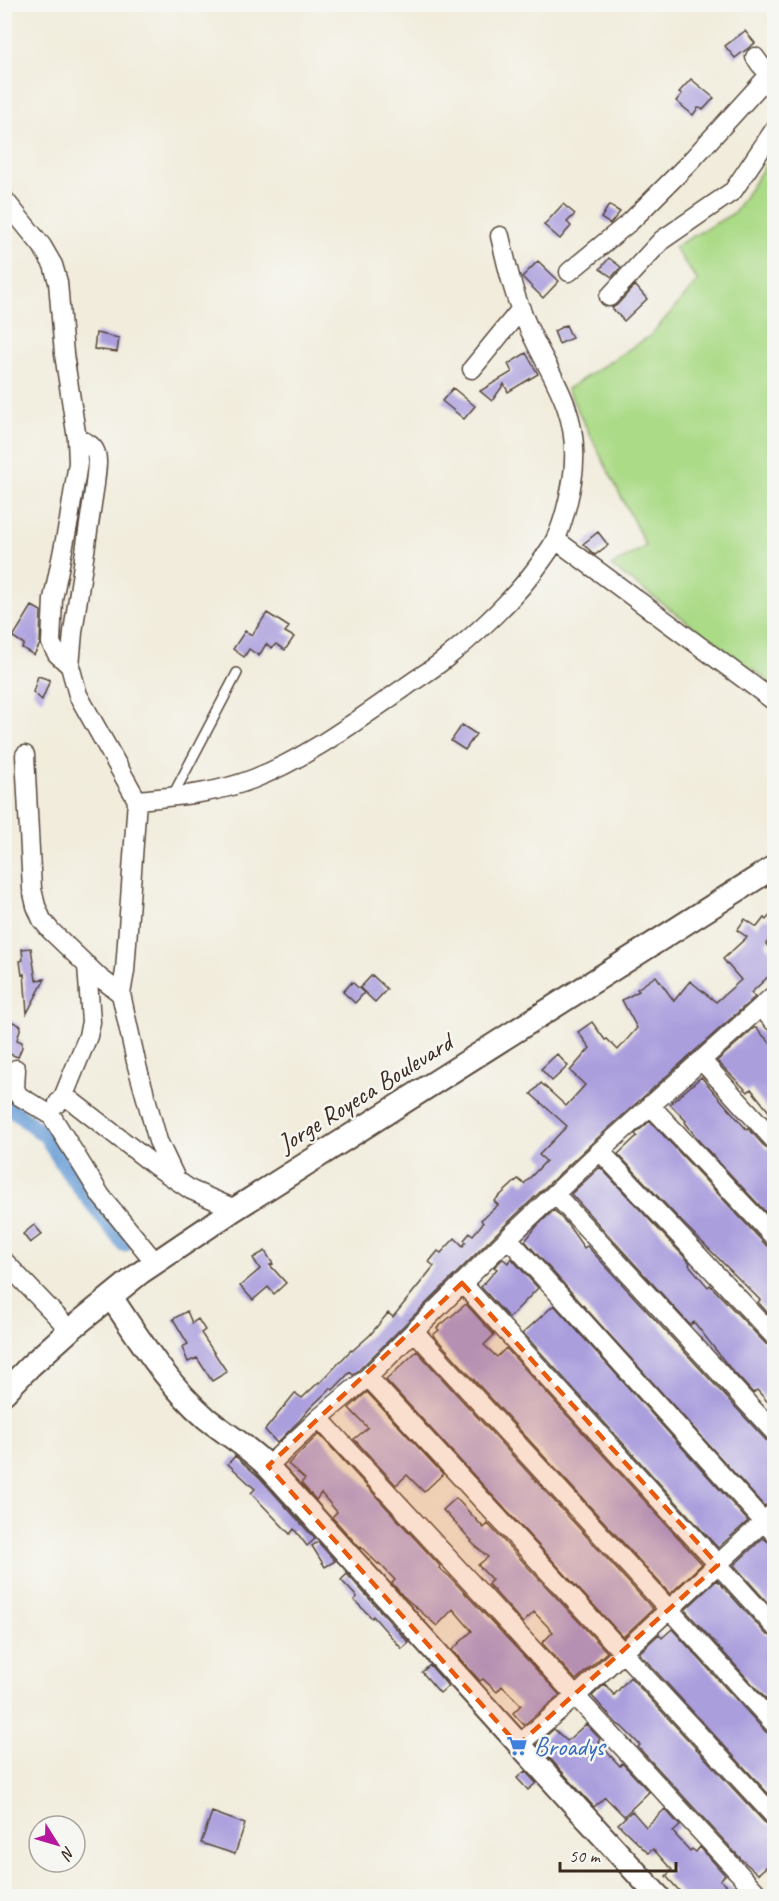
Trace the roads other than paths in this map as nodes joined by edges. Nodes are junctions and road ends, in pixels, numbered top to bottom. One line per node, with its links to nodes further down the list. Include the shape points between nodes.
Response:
1 (755, 57): 2 (street)
2 (772, 77): 6 (street, via 631,221)
3 (774, 130): 7 (street, via 732,191 662,240)
4 (4, 199): 15 (street, via 53,266 77,439 96,450 95,484 70,666 78,695)
5 (500, 236): 8 (street)
6 (569, 272)
7 (609, 297)
8 (521, 309): 9 (street); 10 (street, via 561,392 574,430 571,485)
9 (472, 369)
10 (556, 540): 12 (street); 14 (street, via 531,576 484,626 370,713 254,778 224,789)
11 (237, 673): 14 (lane)
12 (774, 701)
13 (25, 755): 17 (street, via 36,906 51,931)
14 (172, 797): 15 (street)
15 (137, 800): 18 (street)
16 (774, 867): 30 (street, Jorge Royeca Boulevard)
17 (87, 965): 18 (street); 23 (street, via 91,1022)
18 (121, 994): 28 (street, via 151,1120)
19 (768, 1001): 20 (street); 21 (street)
20 (774, 1022)
21 (702, 1061): 24 (street); 26 (street)
22 (12, 1075): 25 (street, via 19,1096)
23 (64, 1095): 25 (street); 28 (street)
24 (650, 1105): 27 (street); 31 (street)
25 (51, 1115): 34 (street, via 101,1196)
26 (774, 1140)
27 (600, 1151): 29 (street); 38 (street)
28 (177, 1181): 30 (street)
29 (555, 1194): 32 (street); 42 (street)
30 (235, 1209): 34 (street, Jorge Royeca Boulevard)
31 (774, 1237)
32 (508, 1238): 35 (street); 44 (street)
33 (4, 1261): 36 (street)
34 (133, 1279): 36 (street, Jorge Royeca Boulevard); 43 (street, via 159,1368 206,1417)
35 (462, 1283): 37 (street); 45 (street)
36 (70, 1330): 40 (street, Jorge Royeca Boulevard)
37 (414, 1331): 39 (street); 46 (street)
38 (774, 1336)
39 (368, 1377): 41 (street); 48 (street)
40 (4, 1393)
41 (319, 1418): 43 (street); 49 (street)
42 (774, 1432)
43 (268, 1466): 51 (street)
44 (771, 1523): 45 (street)
45 (718, 1564): 46 (street); 47 (street)
46 (670, 1609): 48 (street); 50 (street)
47 (774, 1626)
48 (623, 1653): 49 (street); 52 (street)
49 (575, 1697): 51 (street); 54 (street)
50 (774, 1724)
51 (518, 1745): 53 (street)
52 (774, 1816)
53 (658, 1896)
54 (760, 1896)

